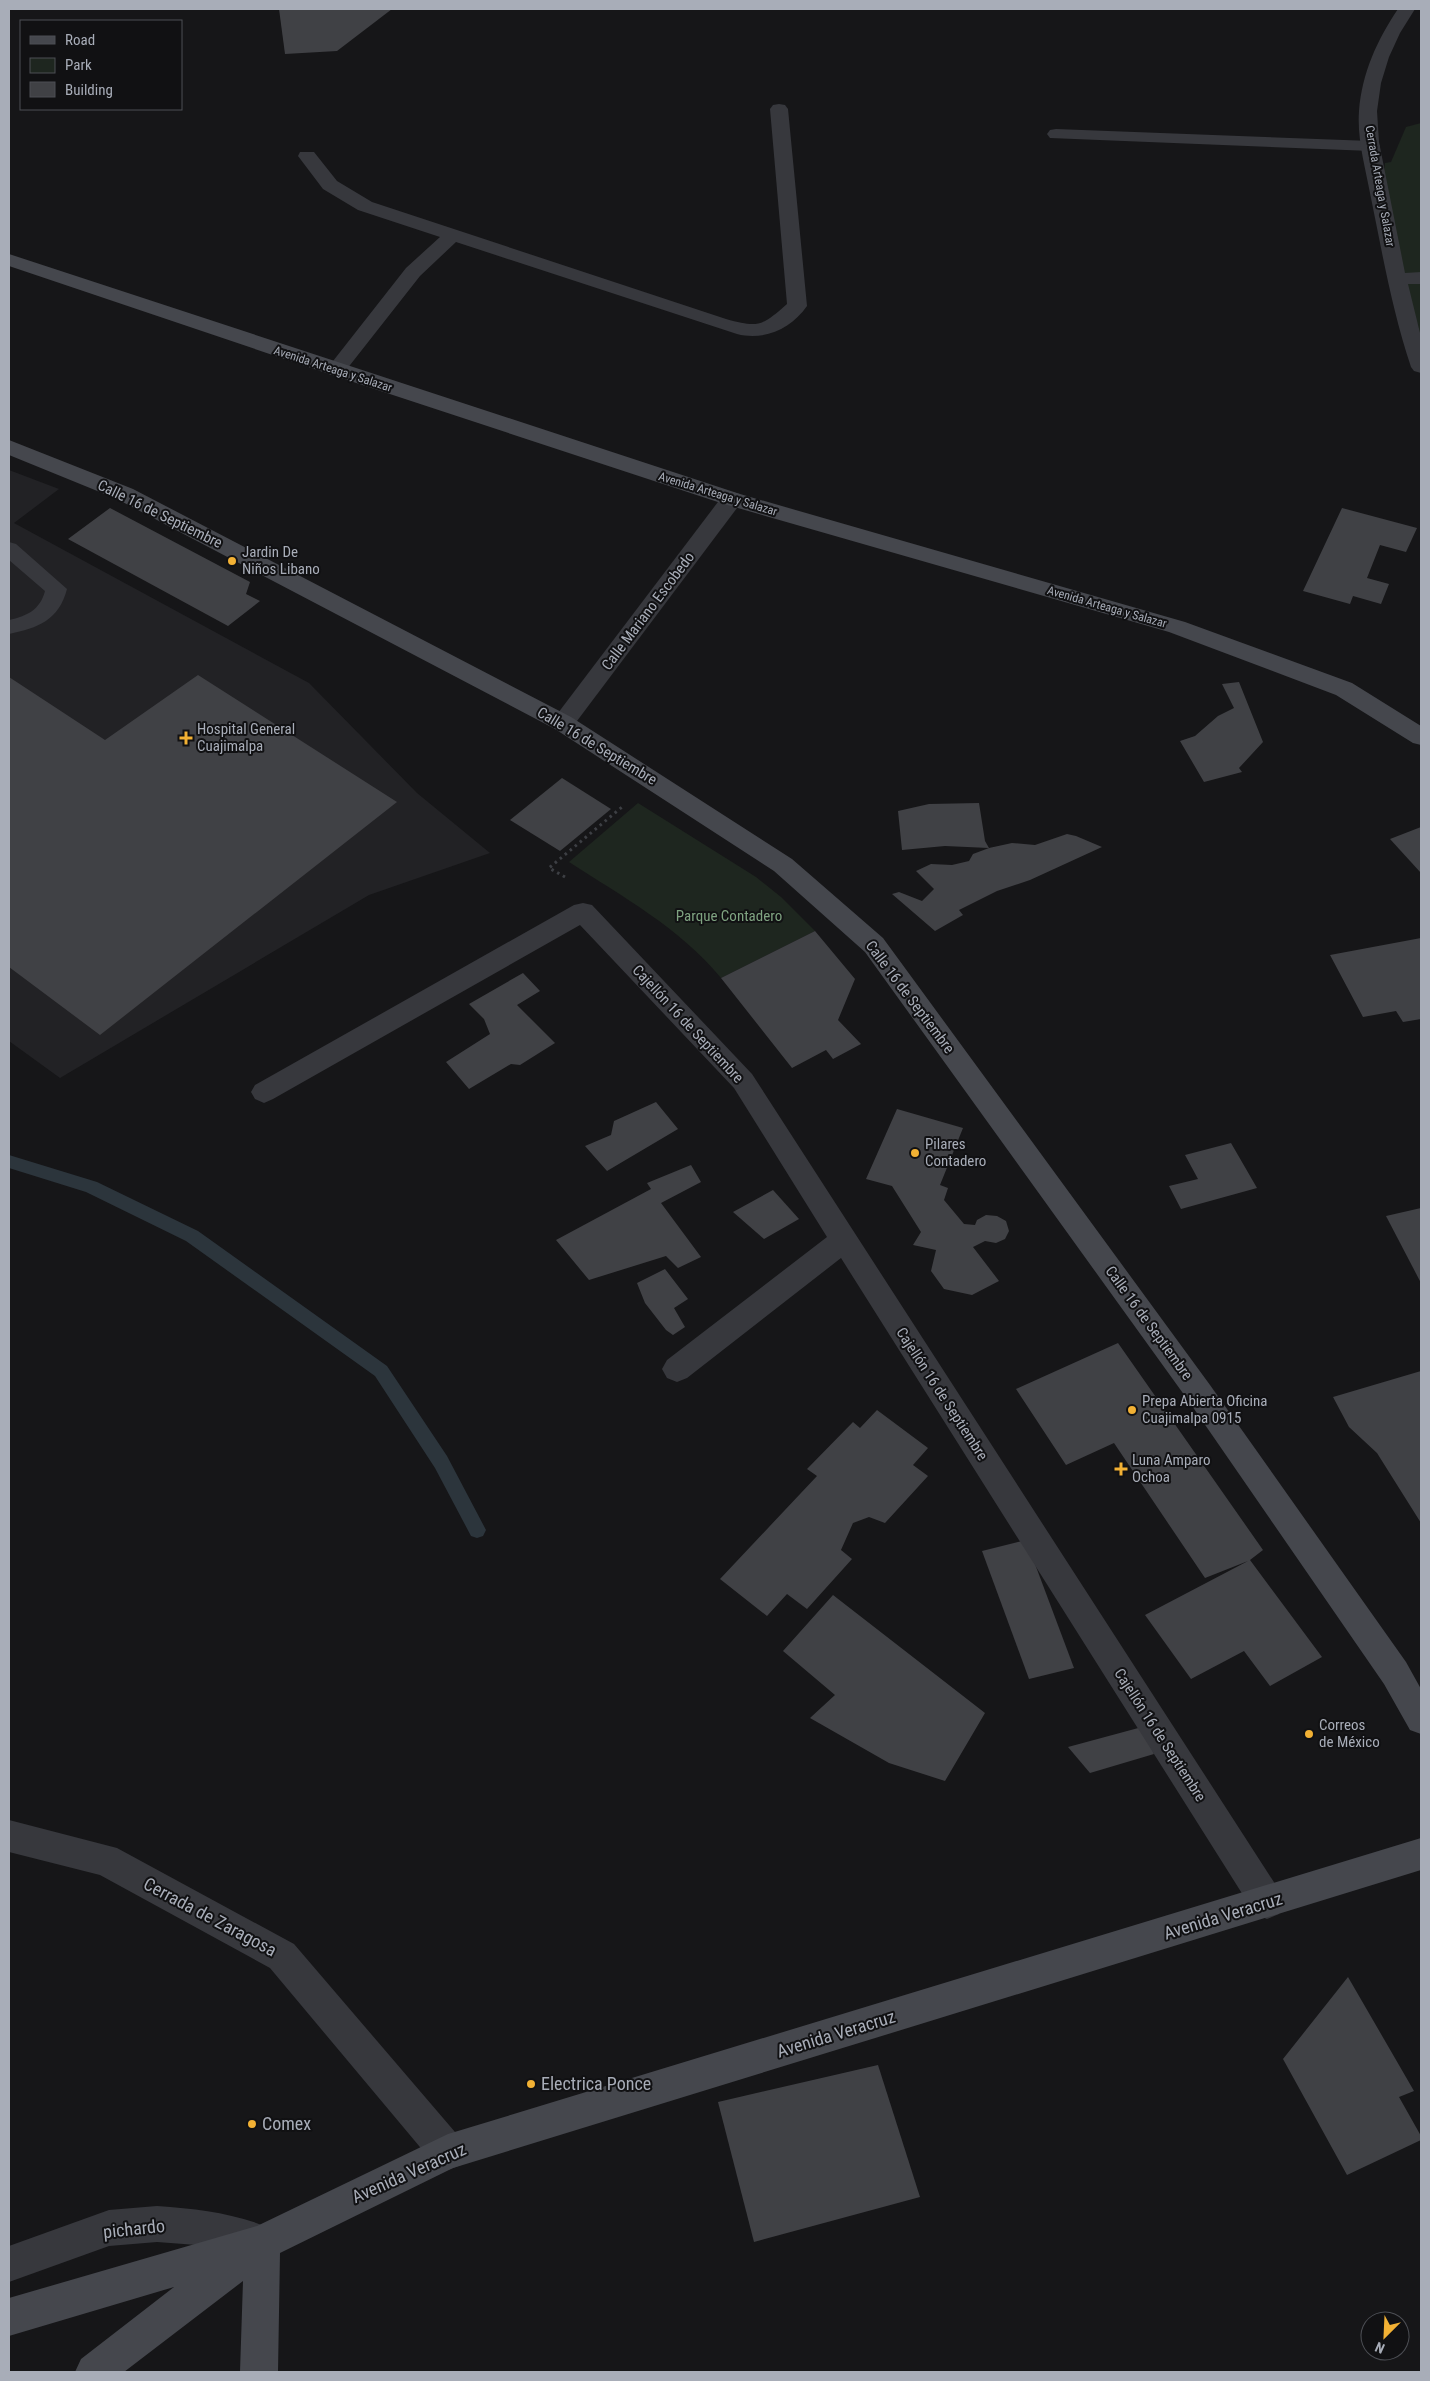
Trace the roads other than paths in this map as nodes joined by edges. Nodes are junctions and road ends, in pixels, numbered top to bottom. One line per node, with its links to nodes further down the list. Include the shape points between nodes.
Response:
1 (1406, 9): 4 (street, Cerrada Arteaga y Salazar, via 1389,33 1376,67 1368,112)
2 (779, 109): 6 (street, via 797,306 771,328 744,330 719,323)
3 (1056, 134): 4 (lane)
4 (1371, 146): 9 (street, Cerrada Arteaga y Salazar)
5 (307, 156): 6 (street, via 330,185 365,206)
6 (454, 234): 11 (street, via 413,272)
7 (9, 260): 11 (street, Avenida Arteaga y Salazar)
8 (1421, 278): 9 (street)
9 (1396, 279): 10 (street, Cerrada Arteaga y Salazar)
10 (1421, 368)
11 (336, 370): 13 (street, Avenida Arteaga y Salazar)
12 (9, 447): 16 (street, Calle 16 de Septiembre, via 125,494)
13 (732, 499): 16 (street, Calle Mariano Escobedo); 17 (street, Avenida Arteaga y Salazar, via 1177,627 1344,689)
14 (9, 549): 15 (lane, via 56,589 54,603 41,616 26,624)
15 (9, 627)
16 (563, 723): 21 (street, Calle 16 de Septiembre, via 783,865 874,945 1200,1394 1395,1673)
17 (1421, 737)
18 (264, 1092): 19 (street, Cajellón 16 de Septiembre, via 583,912 743,1081)
19 (844, 1240): 20 (street); 24 (street, Cajellón 16 de Septiembre)
20 (677, 1369)
21 (1421, 1719)
22 (9, 1836): 25 (street, Cerrada de Zaragosa, via 105,1860 282,1956)
23 (1421, 1854): 24 (street, Avenida Veracruz)
24 (1267, 1902): 25 (street, Avenida Veracruz)
25 (448, 2152): 26 (street, Avenida Veracruz)
26 (262, 2243): 27 (street, pichardo, via 210,2228 157,2224 109,2228); 28 (street, Avenida Veracruz); 29 (street, Avenida Veracruz); 30 (street)
27 (9, 2264)
28 (9, 2317)
29 (94, 2372)
30 (259, 2372)

